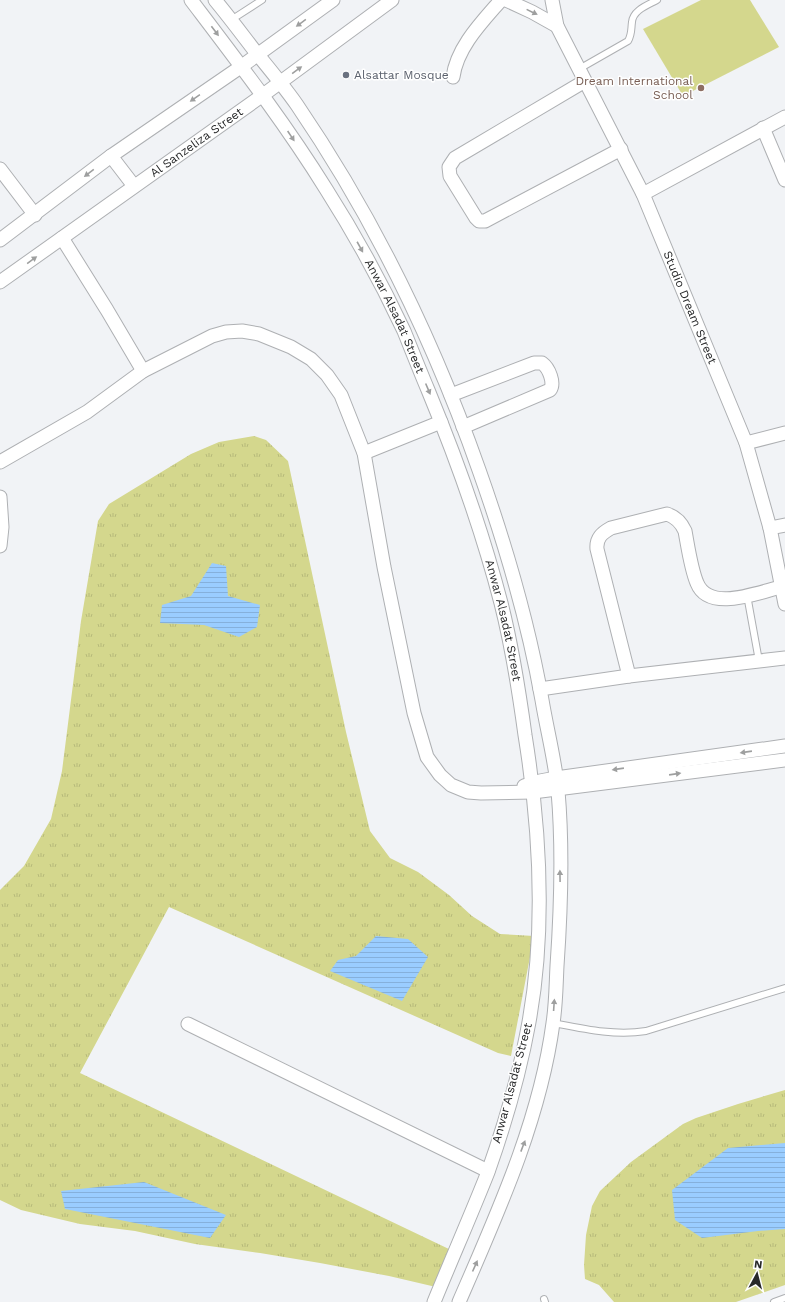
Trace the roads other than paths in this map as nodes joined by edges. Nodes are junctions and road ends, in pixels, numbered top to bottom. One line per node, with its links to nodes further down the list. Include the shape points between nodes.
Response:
1 (191, 0): 13 (street, Anwar Alsadat Street, one-way to 13)
2 (215, 0): 10 (street, Anwar Alsadat Street)
3 (262, 0): 10 (lane)
4 (333, 0): 12 (street, one-way to 12)
5 (392, 0): 17 (street, Al Sanzeliza Street, one-way to 5)
6 (501, 0): 15 (street, via 468,40 455,66)
7 (506, 0): 11 (street, one-way to 11)
8 (552, 0): 11 (street, Studio Dream Street)
9 (657, 0): 14 (lane, via 635,13 628,41)
10 (231, 20): 12 (street, Anwar Alsadat Street)
11 (557, 26): 14 (street, Studio Dream Street)
12 (257, 54): 13 (street); 17 (street, Anwar Alsadat Street)
13 (242, 66): 18 (street, Anwar Alsadat Street); 22 (street, one-way to 22)
14 (579, 69): 16 (street, Studio Dream Street)
15 (453, 78)
16 (585, 80): 21 (street, Studio Dream Street); 21 (street, via 455,158 449,167 450,176 476,218 485,221)
17 (280, 82): 18 (street, Al Sanzeliza Street); 32 (street, Anwar Alsadat Street, via 325,148 364,213 426,336)
18 (263, 95): 25 (street, Al Sanzeliza Street); 33 (street, Anwar Alsadat Street, one-way to 33, via 328,191 360,247 403,330)
19 (785, 117): 20 (street)
20 (763, 128): 24 (street); 26 (street)
21 (621, 149): 26 (street, Studio Dream Street)
22 (111, 156): 25 (street); 27 (street, one-way to 27)
23 (0, 169): 27 (street)
24 (785, 180)
25 (134, 186): 28 (street, Al Sanzeliza Street)
26 (643, 194): 36 (street, Studio Dream Street)
27 (35, 215): 29 (street)
28 (62, 238): 30 (street, Al Sanzeliza Street, one-way to 28); 31 (street)
29 (0, 240)
30 (0, 282)
31 (144, 372): 37 (street, via 212,336 242,331 259,334 291,347 311,359 327,375 341,395); 38 (street, via 87,412)
32 (451, 395): 34 (street, Anwar Alsadat Street); 34 (street, via 534,363 542,362 548,369 552,385 550,390)
33 (442, 422): 37 (street); 53 (street, Anwar Alsadat Street, via 482,534 502,605 518,684)
34 (463, 427): 49 (street, Anwar Alsadat Street, via 498,525 516,586)
35 (785, 433): 36 (street)
36 (746, 443): 41 (street, Studio Dream Street)
37 (364, 453): 53 (street, via 406,675 427,757 450,785 468,792 500,793)
38 (0, 462)
39 (0, 497): 42 (street)
40 (785, 525): 41 (street)
41 (770, 528): 43 (street, Studio Dream Street)
42 (0, 546)
43 (781, 587): 44 (street); 45 (street, Studio Dream Street)
44 (747, 595): 47 (lane); 48 (street, via 719,599 710,597 702,591 697,583 685,532 675,517 667,514 603,532 598,538 597,549)
45 (785, 604)
46 (785, 658): 47 (street)
47 (759, 661): 48 (street)
48 (629, 676): 49 (street)
49 (540, 689): 52 (street, Anwar Alsadat Street)
50 (785, 746): 52 (street, one-way to 52)
51 (785, 760): 52 (street, one-way to 51)
52 (557, 784): 53 (street); 55 (street, Anwar Alsadat Street, one-way to 52, via 560,910)
53 (533, 788): 57 (street, Anwar Alsadat Street, via 539,907 533,999 518,1073)
54 (785, 988): 55 (lane, via 646,1031 618,1033)
55 (553, 1022): 60 (street, Anwar Alsadat Street, one-way to 55, via 525,1141 542,1081)
56 (188, 1024): 57 (street)
57 (488, 1171): 59 (street, Anwar Alsadat Street)
58 (785, 1298): 61 (lane)
59 (434, 1302)
60 (459, 1302)
61 (774, 1302)

